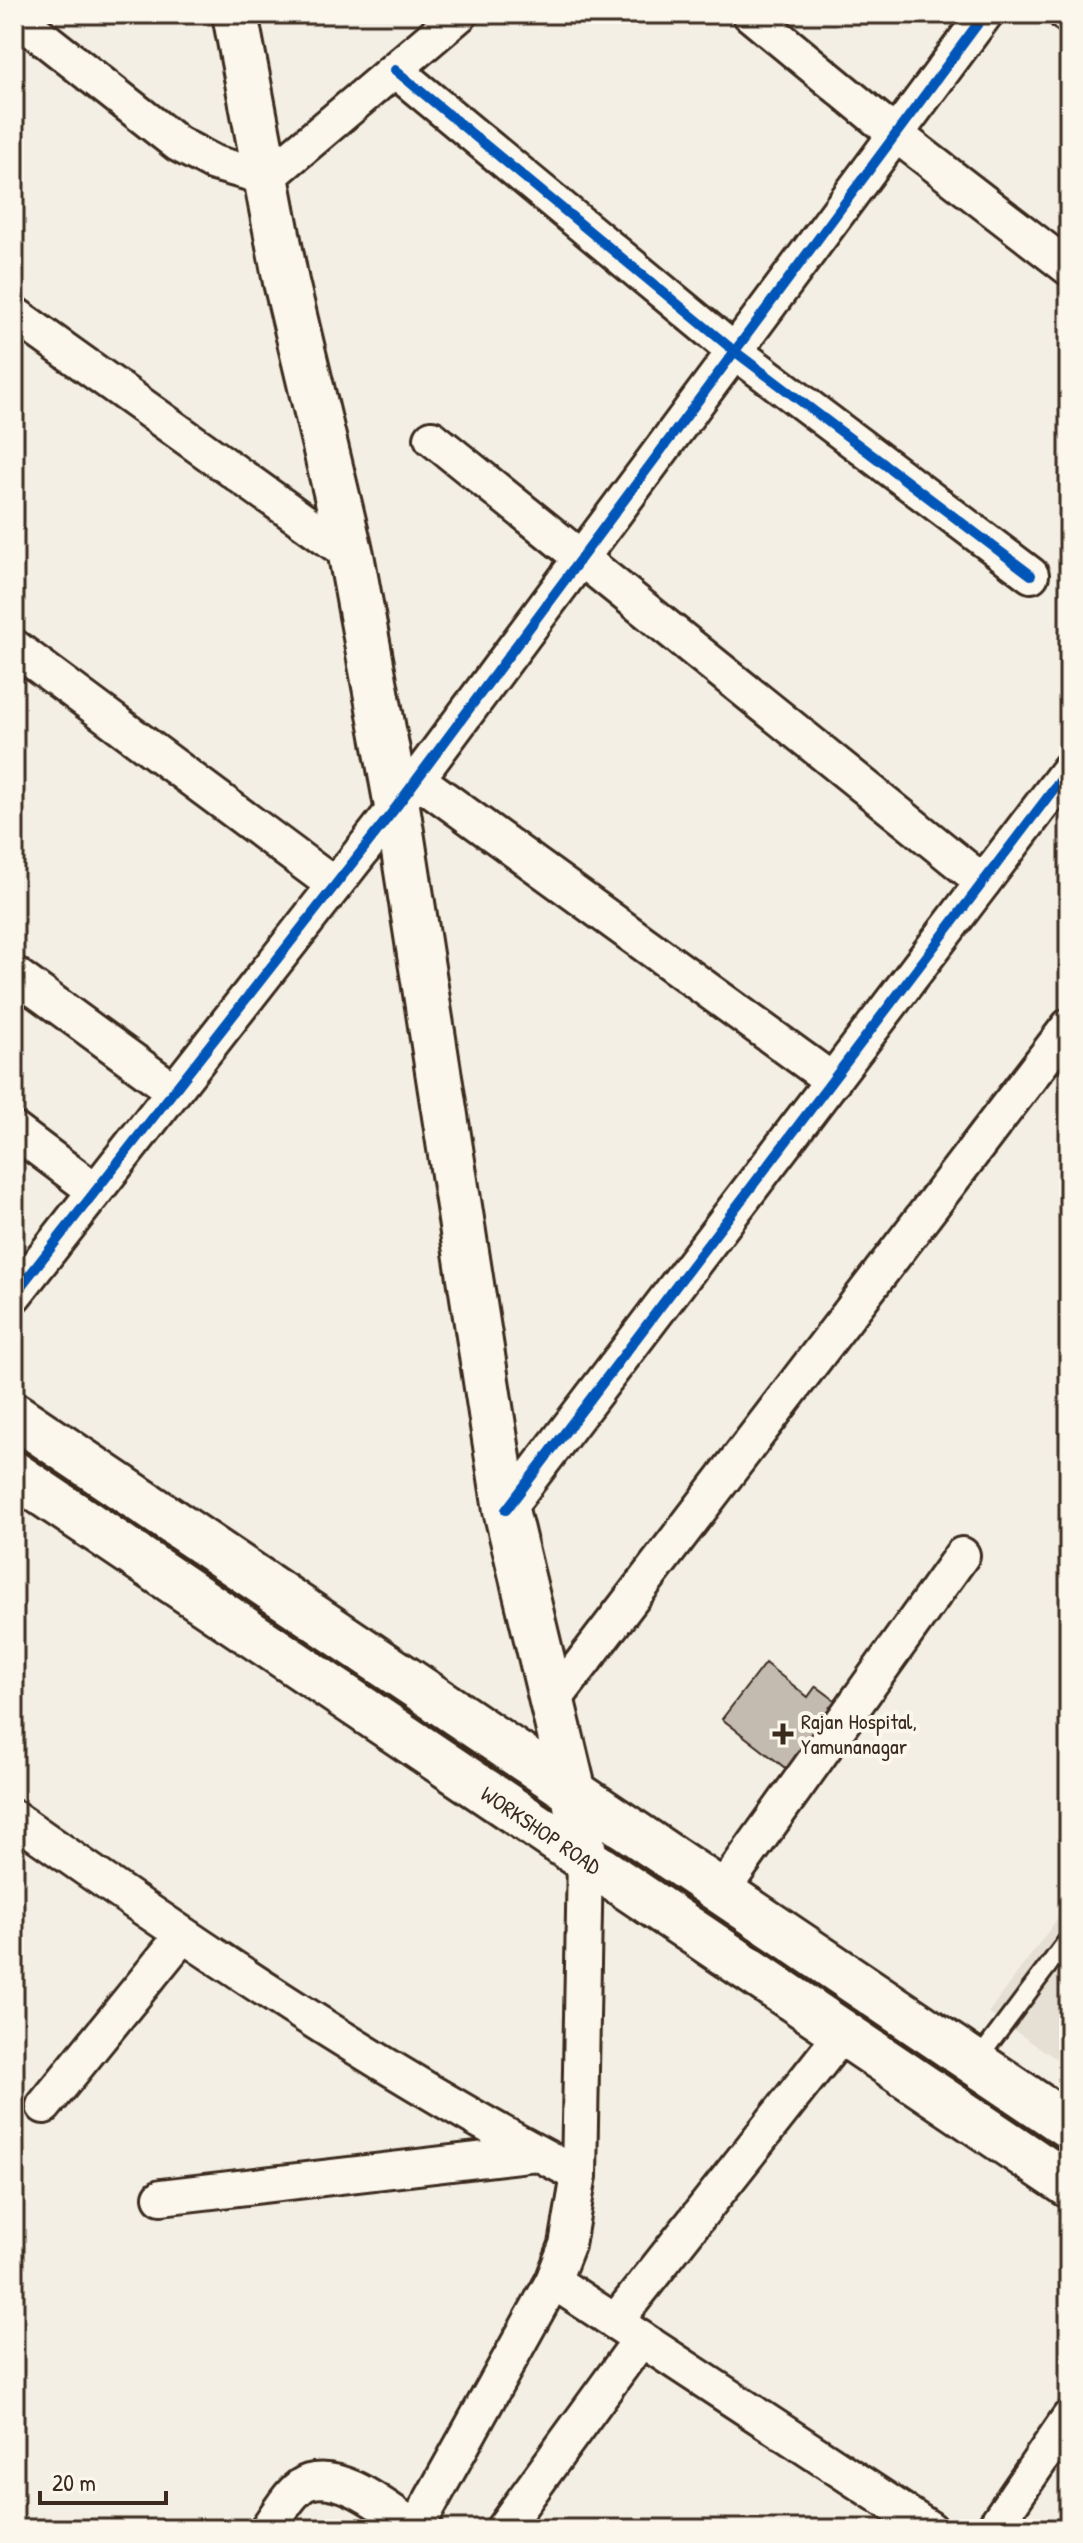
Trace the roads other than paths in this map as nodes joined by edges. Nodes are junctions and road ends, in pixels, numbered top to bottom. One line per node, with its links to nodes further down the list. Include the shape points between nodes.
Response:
1 (235, 14): 8 (main road)
2 (460, 14): 6 (street)
3 (750, 14): 7 (street)
4 (985, 14): 7 (street)
5 (14, 15): 8 (street, via 178,144 214,163)
6 (395, 70): 8 (street); 11 (street)
7 (894, 133): 9 (street); 11 (street)
8 (267, 178): 13 (main road, via 286,282)
9 (1069, 268)
10 (14, 314): 13 (street)
11 (733, 350): 14 (street); 15 (street)
12 (432, 438): 14 (street)
13 (351, 555): 18 (main road)
14 (583, 557): 18 (street); 19 (street)
15 (1031, 575)
16 (14, 647): 20 (street)
17 (1069, 769): 19 (street)
18 (407, 793): 20 (street); 23 (street); 30 (main road)
19 (983, 882): 23 (street)
20 (334, 885): 24 (street)
21 (14, 974): 24 (street)
22 (1069, 1026): 32 (street)
23 (833, 1081): 30 (street)
24 (173, 1090): 26 (street)
25 (14, 1130): 26 (street)
26 (95, 1191): 27 (street)
27 (14, 1295)
28 (14, 1415): 33 (main road)
29 (14, 1474): 35 (main road, WORKSHOP ROAD)
30 (506, 1510): 32 (main road)
31 (962, 1555): 36 (street)
32 (551, 1704): 33 (main road)
33 (574, 1793): 35 (main road); 36 (main road)
34 (14, 1818): 37 (street)
35 (585, 1859): 39 (main road, WORKSHOP ROAD); 44 (street)
36 (721, 1892): 40 (main road)
37 (182, 1936): 41 (street); 43 (street)
38 (1069, 1938): 40 (lane)
39 (843, 2033): 45 (main road, WORKSHOP ROAD); 48 (street)
40 (975, 2063): 42 (main road)
41 (44, 2106)
42 (1069, 2126)
43 (537, 2153): 44 (street); 46 (street)
44 (579, 2175): 47 (street, via 567,2245)
45 (1069, 2185)
46 (161, 2197)
47 (553, 2281): 48 (street); 51 (street)
48 (628, 2330): 52 (street); 53 (street)
49 (1069, 2418): 54 (street)
50 (267, 2529): 51 (street, via 308,2482 338,2481)
51 (417, 2529)
52 (503, 2529)
53 (930, 2529)
54 (993, 2529)

